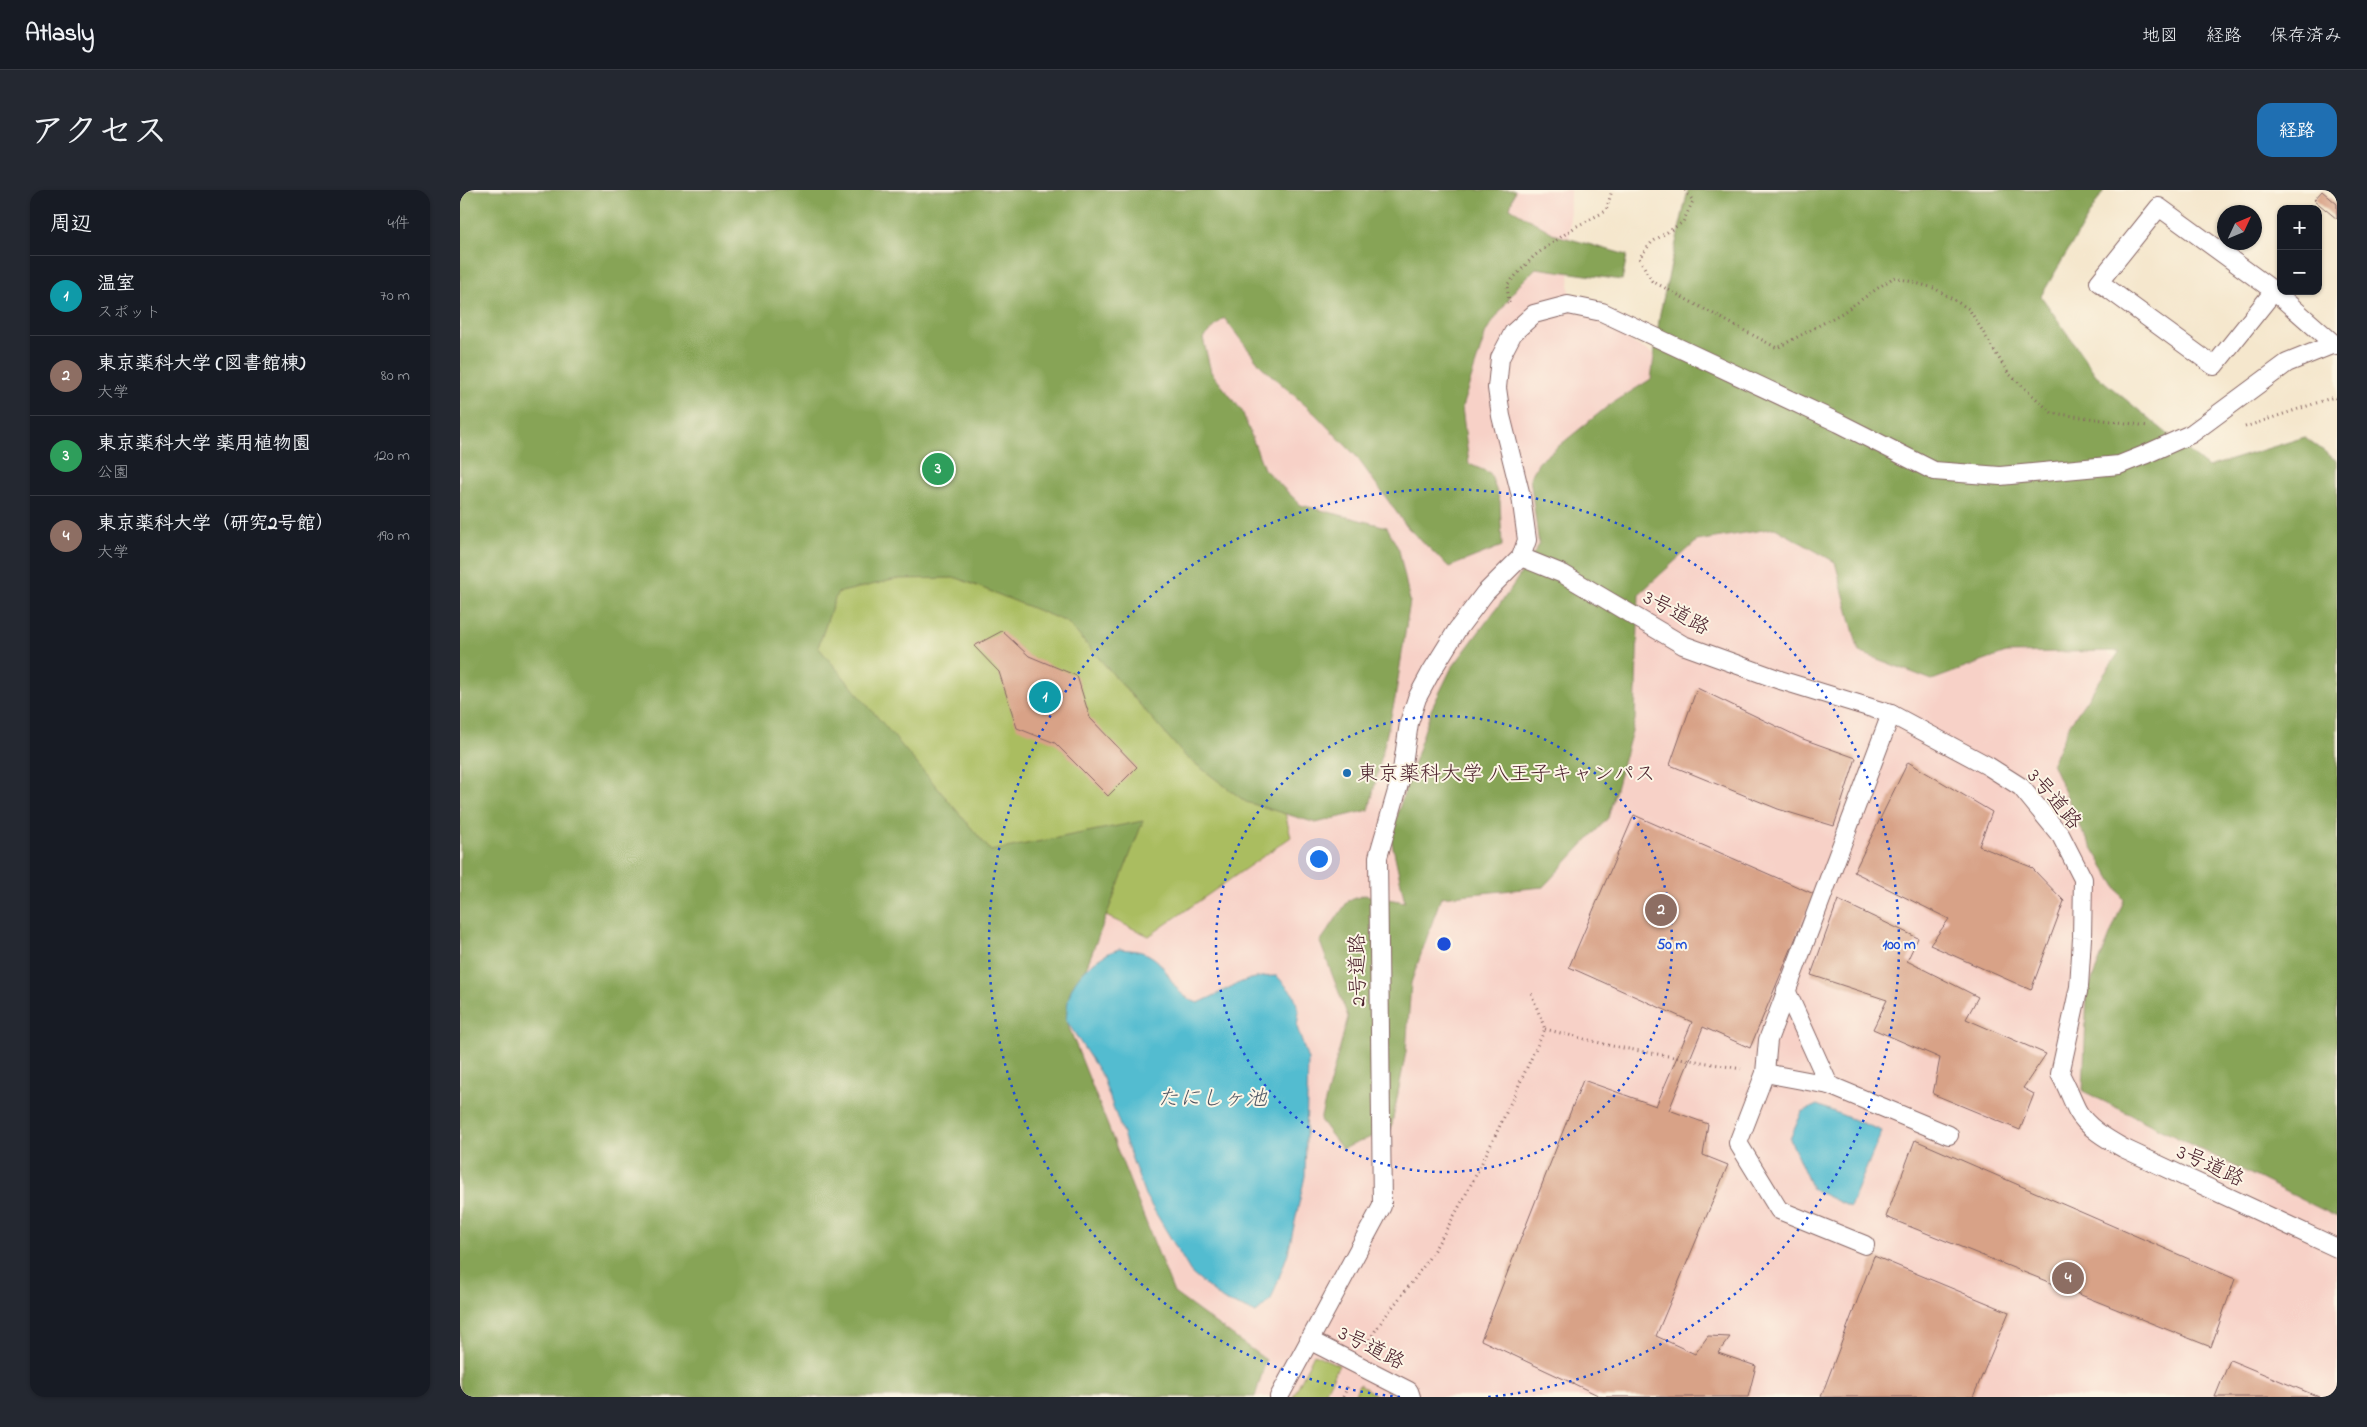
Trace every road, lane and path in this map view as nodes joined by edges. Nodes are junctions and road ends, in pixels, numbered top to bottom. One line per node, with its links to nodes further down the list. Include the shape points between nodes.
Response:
1 (1612, 190): 4 (path, via 1606,211 1575,227 1534,256 1507,285)
2 (1685, 190): 8 (path, via 1693,201 1683,222 1652,242 1639,258 1652,281 1777,348 1842,313 1894,278 1934,288 1969,309 2008,373 2052,413)
3 (2274, 291): 3 (lane, via 2159,207 2099,282 2214,366); 5 (lane)
4 (1513, 333): 8 (lane, via 1534,314 1568,305 1602,312 1934,471 2000,476 2119,465); 9 (lane, via 1500,358 1497,388 1525,521 1527,540)
5 (2336, 345): 8 (lane, via 2287,363)
6 (2337, 399): 7 (path, via 2334,397 2263,420)
7 (2238, 432)
8 (2191, 434)
9 (1521, 557): 10 (lane, 3号道路, via 1563,574 1684,645 1780,680); 19 (lane, 2号道路, via 1485,593 1457,630 1430,672 1409,723 1401,777 1378,857 1382,1206)
10 (1891, 714): 11 (lane); 18 (lane, 3号道路, via 2021,787 2061,836 2083,879 2078,987 2060,1074 2078,1111 2101,1135 2123,1148)
11 (1786, 990): 14 (lane, via 1768,1040); 15 (lane)
12 (1531, 993): 13 (path)
13 (1545, 1029): 14 (path, via 1612,1046); 20 (path, via 1475,1178 1423,1267 1380,1322)
14 (1766, 1073): 15 (lane); 17 (lane, via 1738,1143 1780,1210)
15 (1829, 1086): 16 (lane)
16 (1949, 1135)
17 (1865, 1245)
18 (2337, 1248)
19 (1309, 1340): 20 (lane, 3号道路); 22 (lane, 2号道路)
20 (1356, 1365): 21 (lane, 3号道路); 23 (path)
21 (1413, 1395)
22 (1279, 1397)
23 (1343, 1397)

